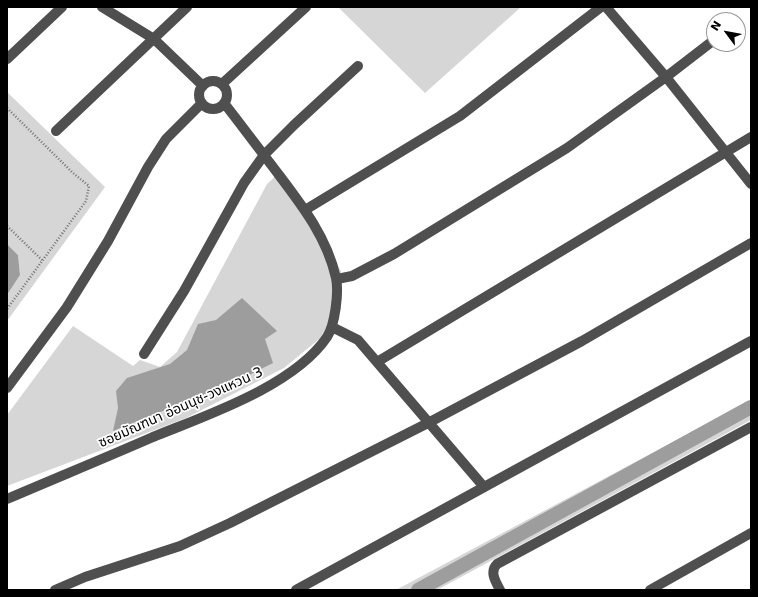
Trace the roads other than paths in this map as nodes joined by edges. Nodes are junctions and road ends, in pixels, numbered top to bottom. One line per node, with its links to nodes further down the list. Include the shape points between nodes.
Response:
1 (62, 7): 9 (street)
2 (102, 7): 7 (street)
3 (187, 7): 7 (street)
4 (306, 7): 12 (street)
5 (601, 7): 21 (street, via 460,116)
6 (606, 7): 11 (street)
7 (154, 39): 13 (street); 16 (street)
8 (706, 46): 11 (street)
9 (7, 59)
10 (358, 66): 19 (street)
11 (666, 77): 18 (street); 23 (street, via 567,148 401,250 352,276)
12 (222, 84): 13 (street, via 212,81); 15 (street, via 227,91)
13 (203, 86): 14 (street, via 200,93)
14 (202, 103): 15 (street, via 213,109); 28 (street, via 166,139 67,307)
15 (224, 103): 19 (street, ซอยมัณฑนา อ่อนนุช-วงแหวน 3)
16 (56, 131)
17 (751, 137): 18 (street)
18 (727, 152): 20 (street); 27 (street)
19 (264, 155): 21 (street, ซอยมัณฑนา อ่อนนุช-วงแหวน 3); 26 (street, via 244,183 184,291)
20 (751, 184)
21 (305, 210): 23 (street, ซอยมัณฑนา อ่อนนุช-วงแหวน 3, via 325,245)
22 (751, 243): 29 (street, via 582,341)
23 (337, 279): 24 (street, ซอยมัณฑนา อ่อนนุช-วงแหวน 3)
24 (332, 327): 27 (street, via 358,340); 32 (street, ซอยมัณฑนา อ่อนนุช-วงแหวน 3, via 327,337 310,356 288,375 243,400)
25 (751, 341): 31 (street)
26 (144, 354)
27 (377, 362): 29 (street)
28 (7, 388)
29 (428, 423): 31 (street); 34 (street, via 180,546 85,577)
30 (751, 427): 36 (street, via 497,564 493,572)
31 (484, 487): 35 (street)
32 (7, 499)
33 (751, 533): 37 (street)
34 (55, 590)
35 (296, 590)
36 (500, 590)
37 (650, 590)

